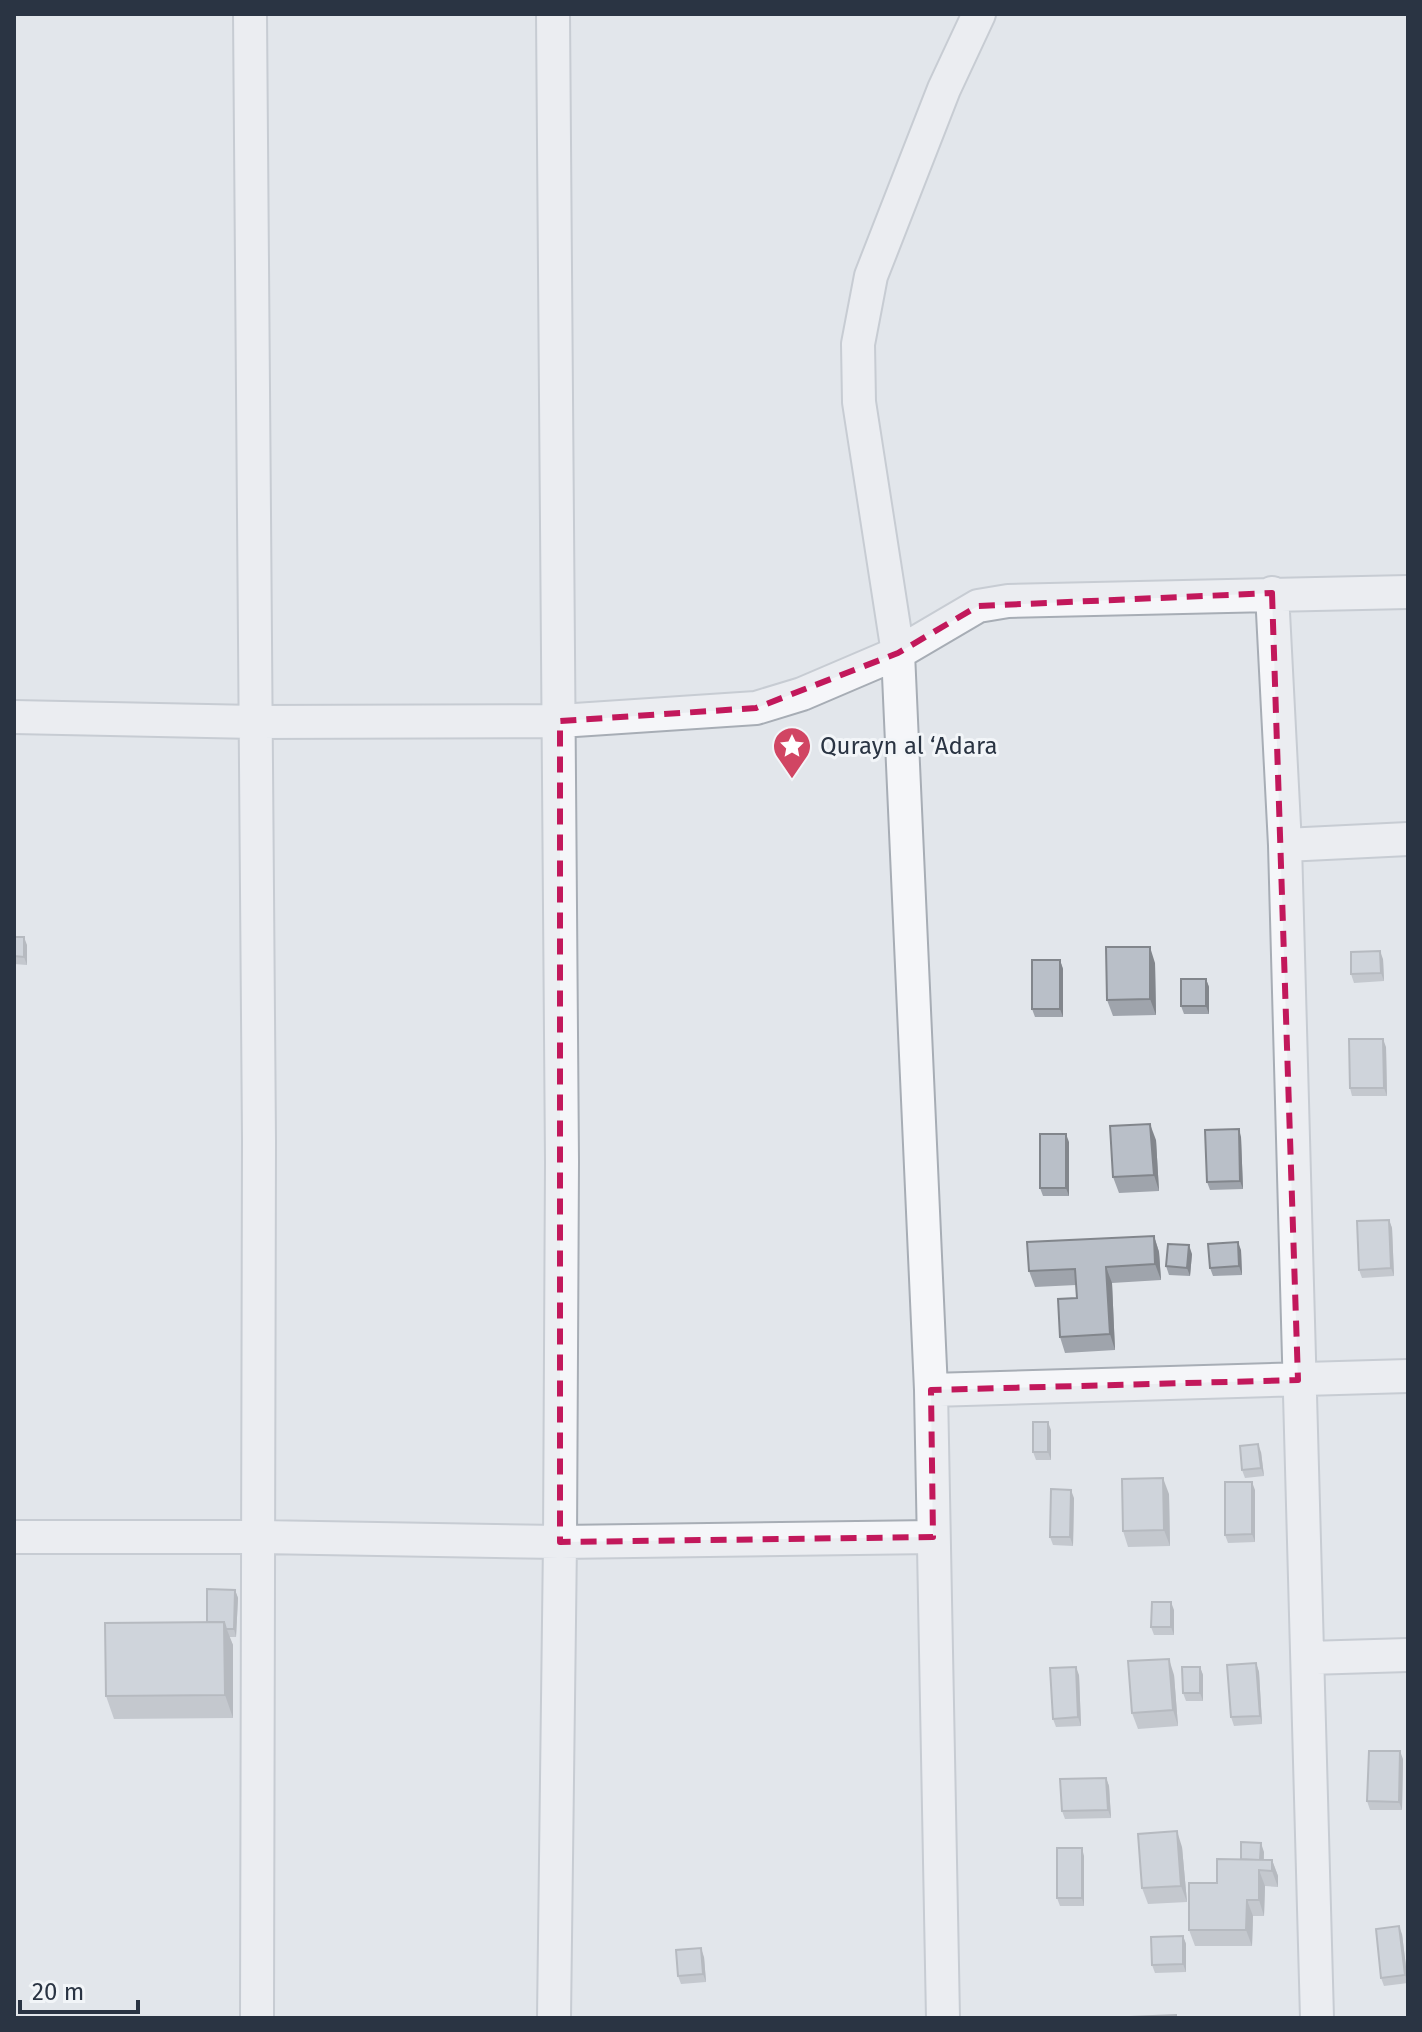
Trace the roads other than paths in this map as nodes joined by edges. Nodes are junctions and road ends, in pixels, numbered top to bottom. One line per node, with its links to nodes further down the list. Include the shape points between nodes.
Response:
1 (250, 14): 9 (street)
2 (553, 14): 8 (street)
3 (979, 14): 6 (street, via 871,276 858,344 859,402)
4 (1408, 592): 5 (street)
5 (1272, 593): 6 (street, via 993,603 956,617); 11 (street)
6 (898, 653): 8 (street, via 756,708); 14 (street)
7 (14, 717): 9 (street)
8 (560, 721): 9 (street); 18 (street)
9 (255, 722): 16 (street)
10 (1408, 839): 11 (street)
11 (1285, 845): 13 (street)
12 (1408, 1376): 13 (street)
13 (1298, 1380): 14 (street); 20 (street)
14 (931, 1390): 17 (street)
15 (14, 1537): 16 (street)
16 (260, 1537): 18 (street); 21 (street)
17 (933, 1537): 18 (street); 23 (street)
18 (560, 1542): 22 (street)
19 (1408, 1655): 20 (street)
20 (1308, 1658): 24 (street)
21 (257, 2018)
22 (554, 2018)
23 (943, 2018)
24 (1317, 2018)

